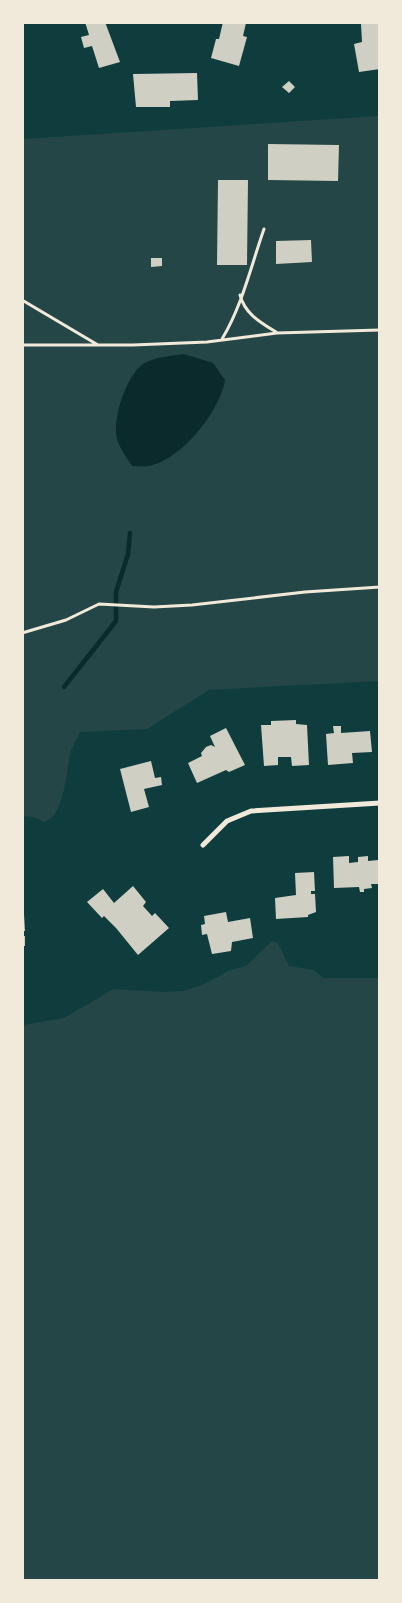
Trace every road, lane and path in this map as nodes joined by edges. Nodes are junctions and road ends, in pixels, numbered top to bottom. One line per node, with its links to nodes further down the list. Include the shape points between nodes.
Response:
1 (264, 229): 2 (lane)
2 (240, 295): 5 (lane, via 243,307); 6 (lane, via 236,316)
3 (22, 300): 8 (lane)
4 (380, 330): 5 (lane)
5 (277, 333): 6 (lane)
6 (222, 340): 8 (lane)
7 (22, 345): 8 (lane)
8 (99, 345)
9 (380, 587): 10 (lane, via 192,605 99,604 66,620)
10 (22, 633)
11 (380, 804): 12 (street, via 251,811 227,821)
12 (203, 845)

